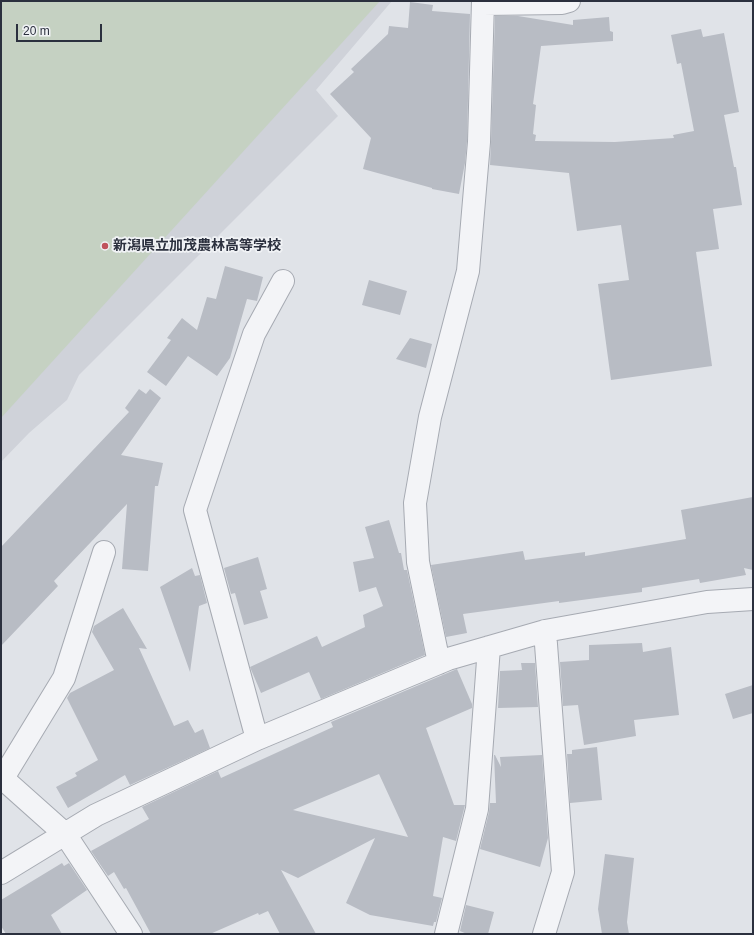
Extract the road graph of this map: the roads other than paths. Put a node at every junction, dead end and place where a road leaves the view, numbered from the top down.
1 (569, 1) edge
2 (483, 2) edge
3 (283, 281) dead end
4 (104, 552) dead end
5 (753, 599) edge
6 (545, 631) junction
7 (489, 647) junction
8 (439, 662) junction
9 (257, 739) junction
10 (2, 777) edge
11 (65, 834) junction
12 (1, 873) edge
13 (131, 934) edge
14 (446, 934) edge
15 (544, 934) edge

1 - 2 street
2 - 8 street
3 - 9 street
4 - 10 street
5 - 6 street
6 - 7 street
6 - 15 street
7 - 8 street
7 - 14 street
8 - 9 street
9 - 11 street
10 - 11 street
11 - 12 street
11 - 13 street

